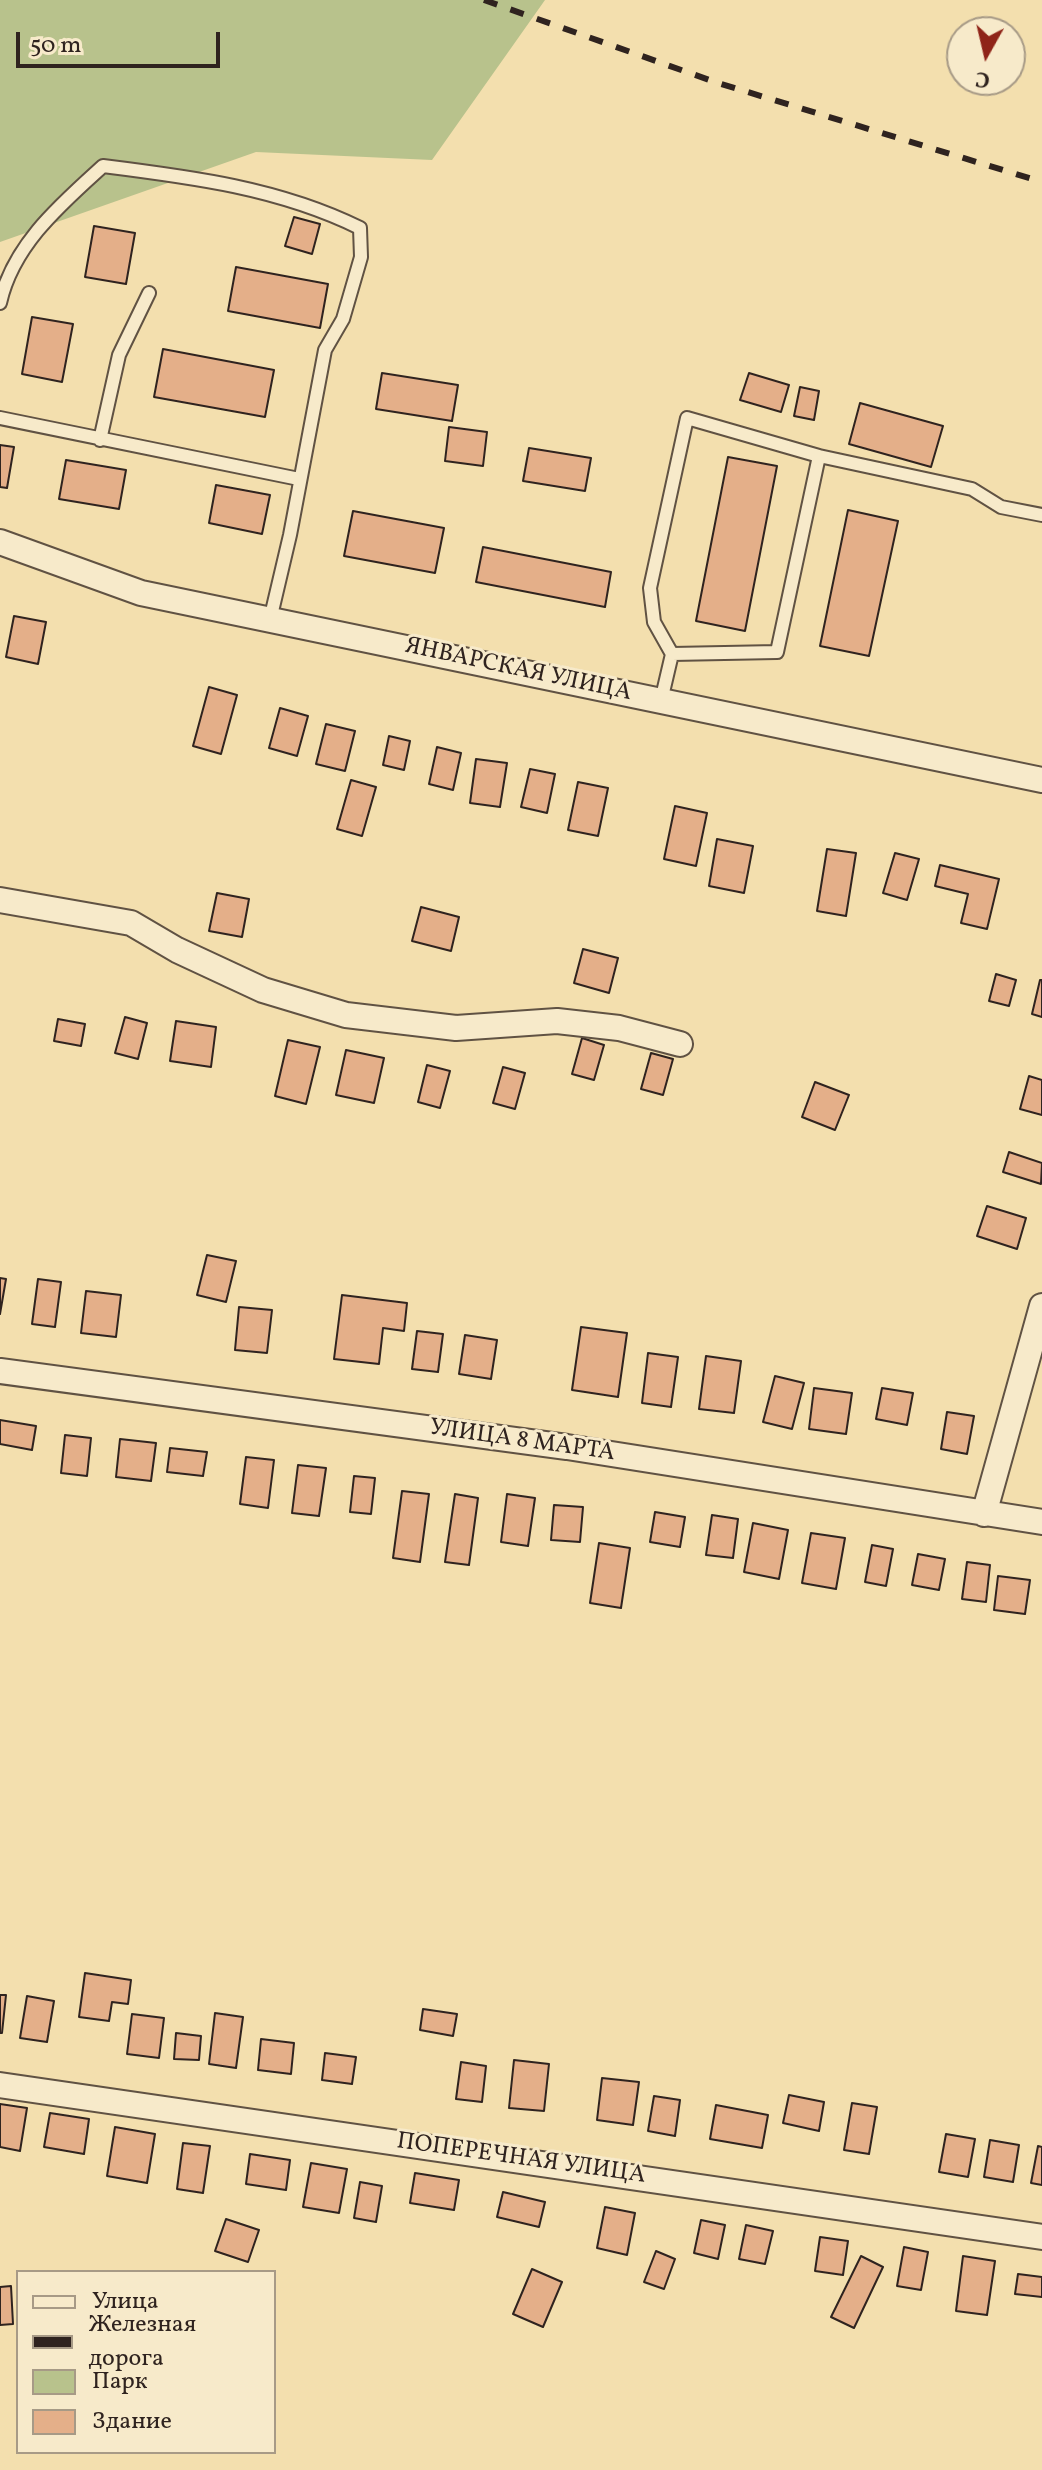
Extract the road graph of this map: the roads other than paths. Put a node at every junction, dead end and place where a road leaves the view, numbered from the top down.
1 (149, 293) dead end
2 (0, 303) edge
3 (0, 418) edge
4 (100, 440) junction
5 (819, 456) junction
6 (299, 479) junction
7 (1042, 515) edge
8 (0, 542) edge
9 (270, 620) junction
10 (672, 654) junction
11 (661, 701) junction
12 (1042, 780) edge
13 (0, 900) edge
14 (680, 1044) dead end
15 (1042, 1306) edge
16 (0, 1371) edge
17 (984, 1514) junction
18 (1042, 1522) edge
19 (0, 2085) edge
20 (1042, 2237) edge

1 - 4 lane
2 - 6 lane
3 - 4 lane
4 - 6 lane
5 - 7 lane
5 - 10 lane
5 - 10 lane
6 - 9 lane
8 - 9 street, ЯНВАРСКАЯ УЛИЦА
9 - 11 street, ЯНВАРСКАЯ УЛИЦА
10 - 11 lane
11 - 12 street, ЯНВАРСКАЯ УЛИЦА
13 - 14 street
15 - 17 street
16 - 17 street, УЛИЦА 8 МАРТА
17 - 18 street, УЛИЦА 8 МАРТА
19 - 20 street, ПОПЕРЕЧНАЯ УЛИЦА

